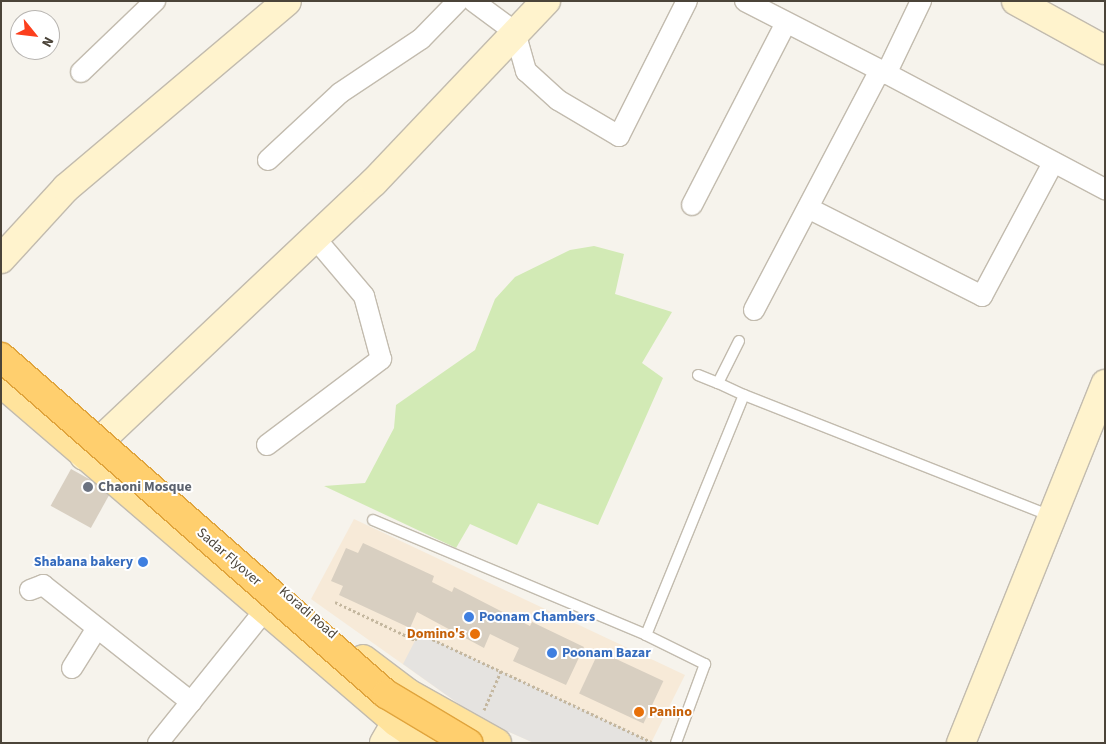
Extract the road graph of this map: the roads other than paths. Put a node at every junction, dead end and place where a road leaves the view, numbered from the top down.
1 (155, 1) edge
2 (287, 1) edge
3 (458, 1) edge
4 (473, 1) edge
5 (546, 1) edge
6 (687, 1) edge
7 (745, 1) edge
8 (921, 1) edge
9 (1033, 5) edge
10 (786, 23) junction
11 (515, 32) junction
12 (1105, 50) edge
13 (81, 72) dead end
14 (883, 72) junction
15 (268, 160) dead end
16 (1054, 163) junction
17 (1105, 189) edge
18 (692, 206) dead end
19 (808, 208) junction
20 (315, 238) junction
21 (1, 259) edge
22 (754, 310) dead end
23 (739, 340) dead end
24 (1, 342) edge
25 (1, 357) edge
26 (1, 368) edge
27 (698, 375) dead end
28 (1, 383) edge
29 (718, 383) junction
30 (1105, 384) edge
31 (744, 395) junction
32 (104, 434) junction
33 (267, 445) dead end
34 (84, 456) junction
35 (1051, 516) junction
36 (373, 520) dead end
37 (30, 590) dead end
38 (266, 610) junction
39 (97, 628) junction
40 (646, 635) junction
41 (72, 668) dead end
42 (191, 702) junction
43 (390, 733) edge
44 (470, 736) edge
45 (158, 743) edge
46 (426, 743) edge
47 (447, 743) edge
48 (497, 743) edge
49 (676, 743) edge
50 (961, 743) edge

1 - 13 street
2 - 21 street
3 - 15 street
4 - 11 street
5 - 11 street
6 - 11 street
7 - 10 street
8 - 14 street
9 - 12 street
10 - 14 street
10 - 18 street
11 - 20 street
14 - 16 street
14 - 19 street
16 - 17 street
16 - 19 street
19 - 22 street
20 - 32 street
20 - 33 street
23 - 29 lane
24 - 32 main road, Koradi Road
25 - 44 highway, Sadar Flyover, bridge
26 - 47 highway, Sadar Flyover
27 - 29 lane
28 - 34 main road, Koradi Road
29 - 31 lane
30 - 35 street
31 - 35 lane
31 - 40 lane
32 - 34 street
32 - 44 main road, Koradi Road
34 - 38 main road, Koradi Road
35 - 50 street
36 - 40 lane
37 - 39 street
38 - 42 street
38 - 43 main road, Koradi Road
39 - 41 street
39 - 42 street
40 - 49 lane
42 - 45 street
43 - 46 main road, Koradi Road
44 - 48 main road, Koradi Road

